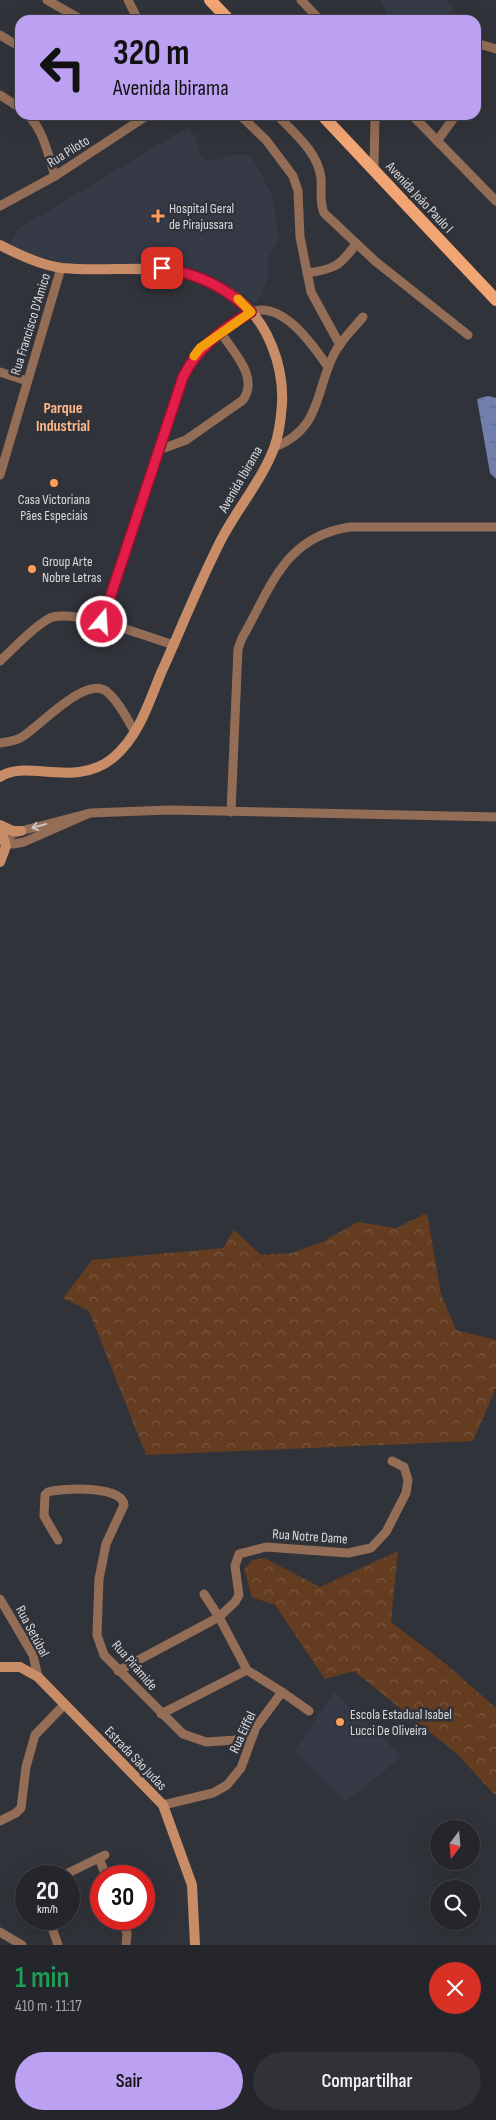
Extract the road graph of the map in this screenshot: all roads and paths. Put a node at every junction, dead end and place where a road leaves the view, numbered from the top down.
1 (47, 0) edge
2 (128, 0) edge
3 (210, 0) edge
4 (300, 0) edge
5 (73, 15) edge
6 (136, 15) edge
7 (224, 15) edge
8 (315, 15) edge
9 (0, 35) edge
10 (15, 44) edge
11 (481, 46) edge
12 (496, 49) edge
13 (0, 95) edge
14 (15, 105) edge
15 (32, 120) edge
16 (137, 120) edge
17 (245, 120) edge
18 (281, 120) edge
19 (327, 120) edge
20 (375, 120) edge
21 (417, 120) edge
22 (452, 120) edge
23 (437, 141) junction
24 (374, 169) junction
25 (55, 176) junction
26 (496, 202) edge
27 (0, 206) edge
28 (0, 242) edge
29 (356, 244) junction
30 (61, 268) junction
31 (307, 272) junction
32 (490, 290) edge
33 (496, 300) edge
34 (251, 312) junction
35 (363, 317) dead end
36 (221, 333) junction
37 (468, 335) dead end
38 (340, 345) junction
39 (328, 367) junction
40 (0, 372) edge
41 (27, 381) junction
42 (274, 447) junction
43 (159, 450) junction
44 (0, 475) edge
45 (496, 527) edge
46 (102, 622) junction
47 (174, 645) junction
48 (0, 661) edge
49 (135, 732) junction
50 (0, 743) edge
51 (0, 777) edge
52 (231, 812) junction
53 (90, 813) junction
54 (496, 817) edge
55 (0, 826) edge
56 (21, 831) junction
57 (2, 842) edge
58 (0, 862) edge
59 (392, 1461) dead end
60 (58, 1540) dead end
61 (204, 1594) dead end
62 (0, 1599) edge
63 (219, 1617) junction
64 (0, 1667) edge
65 (247, 1670) junction
66 (118, 1671) junction
67 (38, 1677) junction
68 (282, 1692) junction
69 (64, 1705) junction
70 (309, 1710) dead end
71 (161, 1714) junction
72 (251, 1739) junction
73 (163, 1805) junction
74 (0, 1820) edge
75 (104, 1865) edge
76 (80, 1867) edge
77 (53, 1930) edge
78 (126, 1930) edge
79 (0, 1932) edge
80 (22, 1945) edge
81 (58, 1945) edge
82 (126, 1945) edge
83 (196, 1945) edge

1 - 5 street
2 - 6 street
3 - 7 main road
4 - 8 street
9 - 10 street
11 - 12 street
13 - 14 street
15 - 25 street
16 - 25 street, Rua Piloto
17 - 31 street
18 - 29 street
19 - 24 main road, Avenida João Paulo I
20 - 24 street
21 - 23 street
22 - 23 street
23 - 26 street
24 - 32 main road, Avenida João Paulo I
25 - 27 street, Rua Piloto
28 - 30 main road, Avenida Ibirama
29 - 31 street
29 - 37 street
30 - 34 main road, Avenida Ibirama
30 - 41 street, Rua Francisco D'Amico
31 - 38 street
32 - 33 main road, Avenida João Paulo I
34 - 36 street
34 - 39 street
34 - 42 main road, Avenida Ibirama
35 - 38 street
36 - 43 street
36 - 43 street
38 - 39 street
39 - 42 street
40 - 41 street
41 - 44 street, Rua Francisco D'Amico
42 - 47 main road, Avenida Ibirama
43 - 46 street
45 - 52 street
46 - 47 street
46 - 48 street
47 - 49 main road, Avenida Ibirama
49 - 50 street
49 - 51 main road, Avenida Ibirama
52 - 53 street
52 - 54 street
53 -> 56 street
53 - 57 street
55 - 56 main road
55 - 57 main road
56 - 57 street
57 - 58 main road
59 - 63 street, Rua Notre Dame
60 - 66 street, Rua Pirâmide
61 - 63 street
62 - 67 street, Rua Setúbal
63 - 65 street
63 - 66 street, Rua Notre Dame
64 - 67 main road, Estrada São Judas
65 - 68 street
65 - 71 street
66 - 71 street, Rua Pirâmide
67 - 69 main road, Estrada São Judas
68 - 70 street
68 - 72 street, Rua Eiffel
69 - 73 main road, Estrada São Judas
69 - 74 street
71 - 72 street, Rua Pirâmide
72 - 73 street, Rua Eiffel
73 - 83 main road, Estrada São Judas
75 - 76 street
77 - 81 street
78 - 82 street
79 - 80 street

